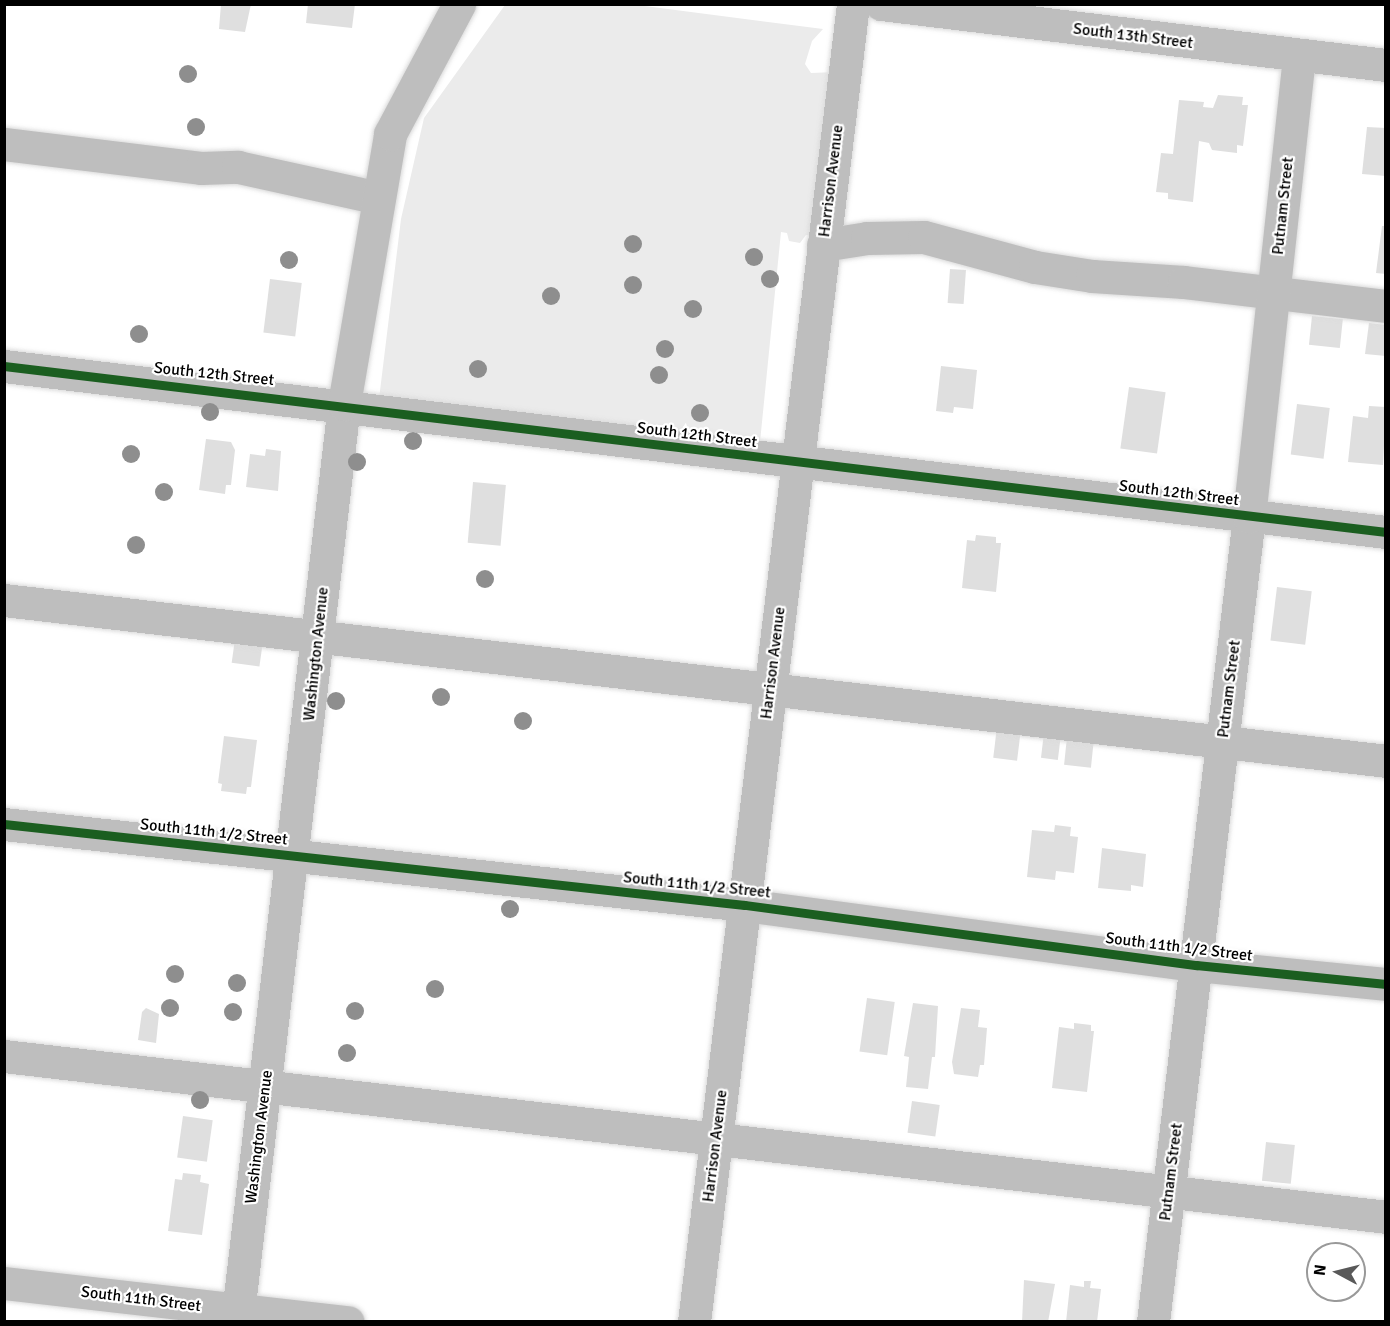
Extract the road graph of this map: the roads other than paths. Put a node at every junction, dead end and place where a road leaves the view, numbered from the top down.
1 (459, 4) edge
2 (853, 4) edge
3 (881, 4) edge
4 (1000, 12) edge
5 (1299, 56) junction
6 (1386, 65) edge
7 (4, 144) edge
8 (379, 198) junction
9 (824, 245) junction
10 (1274, 292) junction
11 (1386, 306) edge
12 (4, 366) edge
13 (344, 404) junction
14 (797, 463) junction
15 (1249, 517) junction
16 (1386, 532) edge
17 (4, 600) edge
18 (318, 634) junction
19 (771, 687) junction
20 (1223, 742) junction
21 (1386, 761) edge
22 (4, 824) edge
23 (293, 856) junction
24 (745, 904) junction
25 (1196, 965) junction
26 (1386, 984) edge
27 (4, 1056) edge
28 (265, 1088) junction
29 (716, 1138) junction
30 (1169, 1191) junction
31 (1386, 1217) edge
32 (4, 1283) edge
33 (238, 1316) edge
34 (348, 1322) edge
35 (694, 1322) edge
36 (1153, 1322) edge

1 - 8 street, Washington Avenue
2 - 9 street, Harrison Avenue
3 - 4 street, South 13th Street
4 - 5 street, South 13th Street
5 - 6 street, South 13th Street
5 - 10 street, Putnam Street
7 - 8 street
8 - 13 street, Washington Avenue
9 - 10 street
9 - 14 street, Harrison Avenue
10 - 11 street
10 - 15 street, Putnam Street
12 - 13 street, South 12th Street
13 - 14 street, South 12th Street
13 - 18 street, Washington Avenue
14 - 15 street, South 12th Street
14 - 19 street, Harrison Avenue
15 - 16 street, South 12th Street
15 - 20 street, Putnam Street
17 - 18 street
18 - 19 street
18 - 23 street, Washington Avenue
19 - 20 street
19 - 24 street, Harrison Avenue
20 - 21 street
20 - 25 street, Putnam Street
22 - 23 street, South 11th 1/2 Street
23 - 24 street, South 11th 1/2 Street
23 - 28 street, Washington Avenue
24 - 25 street, South 11th 1/2 Street
24 - 29 street, Harrison Avenue
25 - 26 street, South 11th 1/2 Street
25 - 30 street, Putnam Street
27 - 28 street
28 - 29 street
28 - 33 street, Washington Avenue
29 - 30 street
29 - 35 street, Harrison Avenue
30 - 31 street
30 - 36 street, Putnam Street
32 - 33 street, South 11th Street
33 - 34 street, South 11th Street

